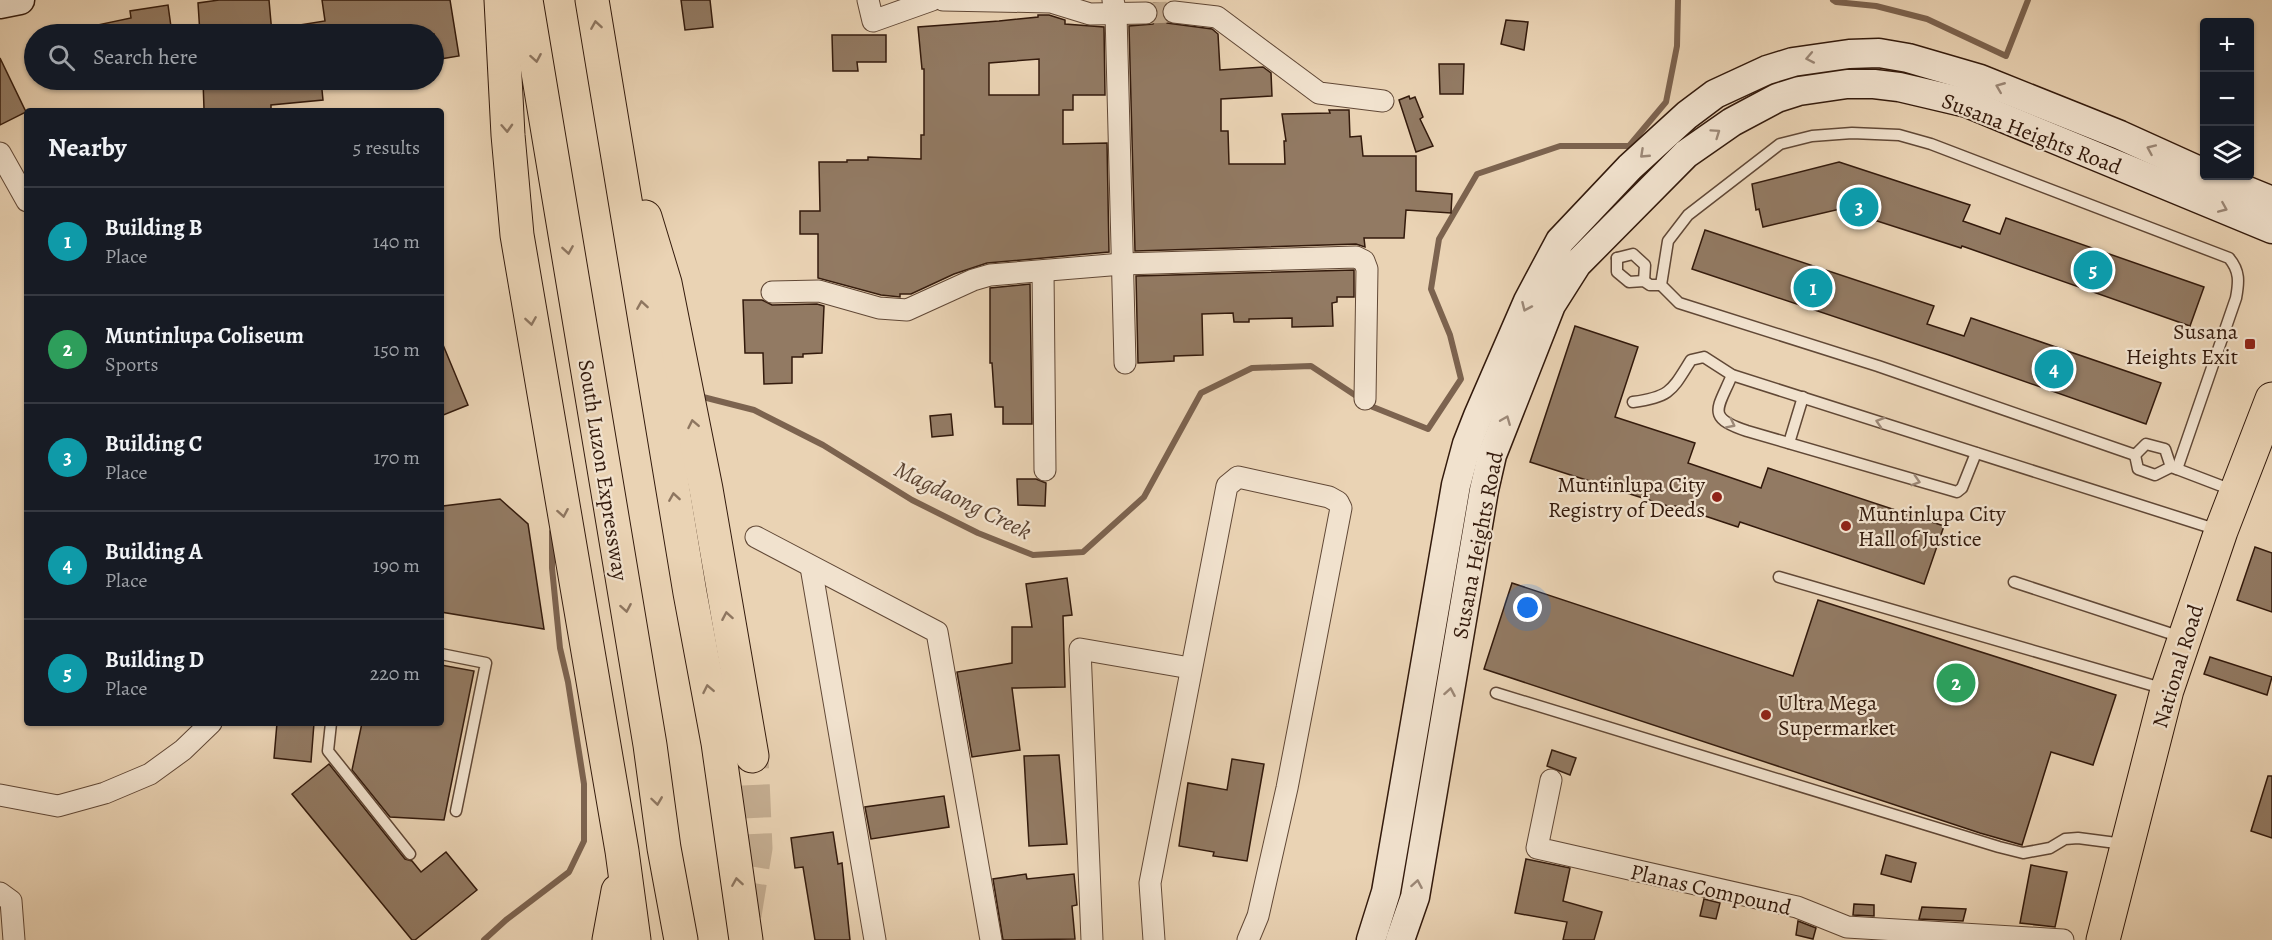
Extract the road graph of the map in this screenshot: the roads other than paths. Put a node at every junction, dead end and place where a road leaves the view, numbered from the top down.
1 (20, 0) edge
2 (501, 0) edge
3 (526, 0) edge
4 (592, 0) edge
5 (868, 0) edge
6 (932, 0) edge
7 (943, 0) edge
8 (0, 4) edge
9 (1115, 7) edge
10 (1174, 12) tunnel mouth
11 (1146, 13) tunnel mouth
12 (606, 91) junction
13 (1383, 101) dead end
14 (0, 153) edge
15 (2200, 171) edge
16 (2221, 180) edge
17 (24, 196) edge
18 (2272, 201) edge
19 (2272, 228) edge
20 (1608, 250) junction
21 (1122, 264) junction
22 (1043, 271) junction
23 (1644, 281) junction
24 (1661, 285) junction
25 (772, 291) dead end
26 (1125, 363) dead end
27 (1732, 375) junction
28 (1803, 398) junction
29 (1365, 399) dead end
30 (2272, 399) edge
31 (1633, 402) dead end
32 (1789, 443) junction
33 (1976, 453) junction
34 (2134, 454) junction
35 (2174, 468) junction
36 (1045, 470) dead end
37 (2236, 492) junction
38 (2221, 531) junction
39 (756, 537) dead end
40 (811, 567) junction
41 (1779, 577) dead end
42 (2014, 582) dead end
43 (2184, 638) junction
44 (444, 655) edge
45 (1190, 668) junction
46 (2167, 690) junction
47 (1496, 693) dead end
48 (208, 726) edge
49 (331, 726) edge
50 (752, 756) tunnel mouth
51 (1551, 780) dead end
52 (0, 795) edge
53 (456, 811) dead end
54 (2127, 844) junction
55 (622, 850) junction
56 (410, 854) dead end
57 (0, 893) edge
58 (14, 940) edge
59 (609, 940) edge
60 (634, 940) edge
61 (681, 940) edge
62 (746, 940) edge
63 (875, 940) edge
64 (991, 940) edge
65 (1092, 940) edge
66 (1154, 940) edge
67 (1248, 940) edge
68 (1371, 940) edge
69 (1400, 940) edge
70 (2063, 940) edge
71 (2103, 940) edge

1 - 8 main road
2 -> 55 highway
3 -> 61 highway, South Luzon Expressway
12 -> 4 highway
5 - 6 street
7 - 9 street
9 - 11 street
9 - 21 street
10 - 13 street
50 -> 12 highway
62 -> 12 highway
14 - 17 street
15 -> 68 main road, Susana Heights Road
16 - 18 main road
20 -> 19 main road, Susana Heights Road
20 - 23 lane
20 - 23 lane
69 -> 20 main road, Susana Heights Road
21 - 22 street
21 - 26 street
21 - 29 street
22 - 25 street
22 - 36 street
23 - 24 lane
24 - 34 lane
24 - 35 lane
27 - 28 lane
27 - 31 lane
27 -> 32 lane
28 - 32 lane
33 -> 28 lane
30 - 37 highway, National Road
32 -> 33 lane
33 - 38 lane
34 - 35 lane
34 - 35 lane
35 - 37 lane
37 - 38 highway, National Road
38 - 43 highway, National Road
39 - 40 street
40 - 63 street
40 - 64 street
41 - 46 lane
42 - 43 lane
43 - 46 highway, National Road
44 - 53 lane
45 - 65 street
45 - 66 street
45 - 67 street
46 - 54 highway, National Road
47 - 54 lane
48 - 52 street
49 - 56 lane
51 - 70 street, Planas Compound
54 - 71 highway, National Road
55 - 59 highway
55 - 60 highway
57 - 58 street

